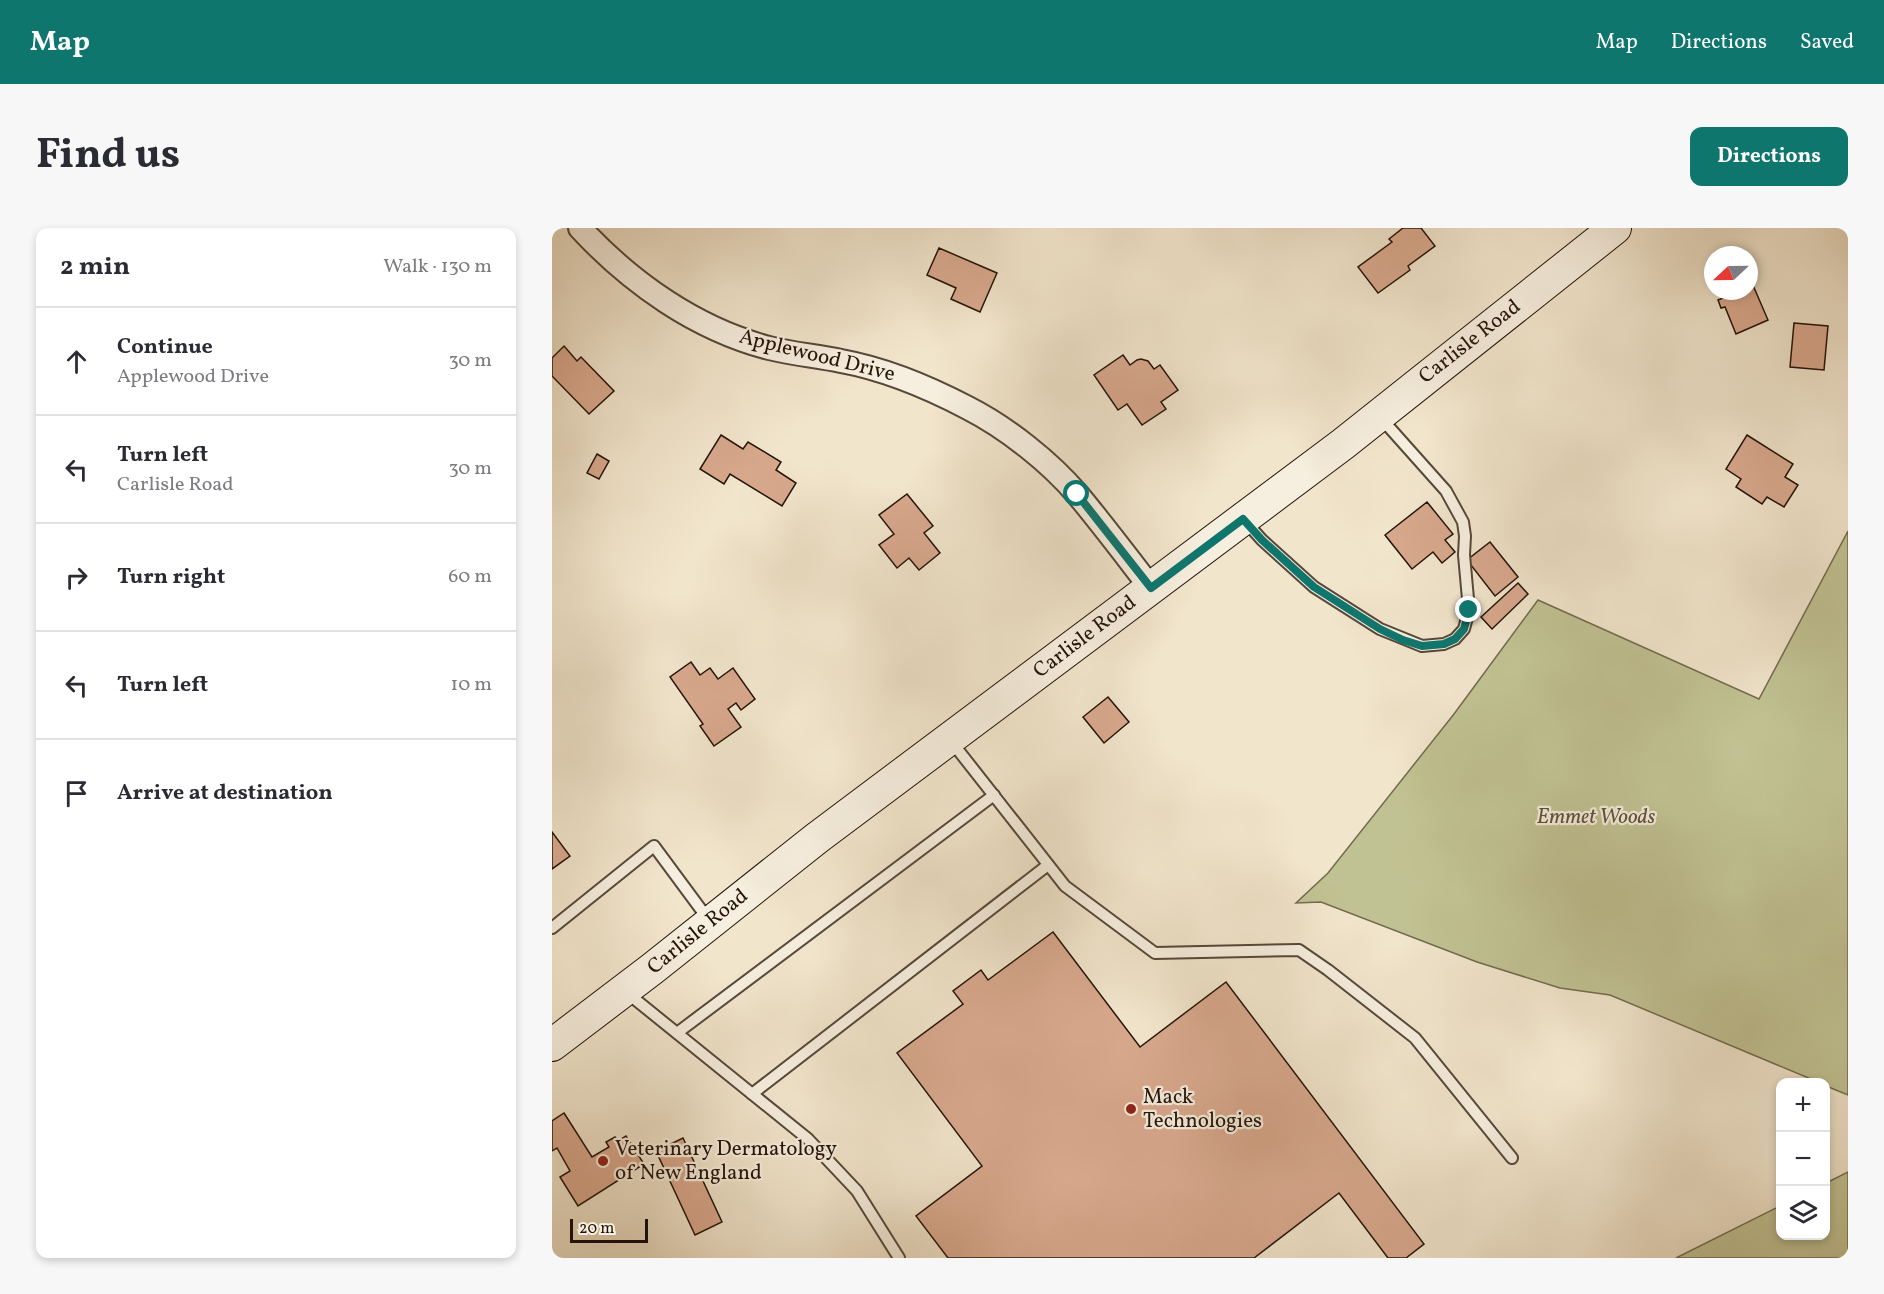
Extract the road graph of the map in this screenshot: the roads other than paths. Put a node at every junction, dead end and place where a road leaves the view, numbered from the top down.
1 (580, 228) edge
2 (1616, 228) edge
3 (1379, 415) junction
4 (1243, 519) junction
5 (1151, 588) junction
6 (949, 738) junction
7 (994, 795) junction
8 (1048, 865) junction
9 (710, 921) junction
10 (552, 928) edge
11 (624, 990) junction
12 (677, 1033) junction
13 (552, 1045) edge
14 (752, 1094) junction
15 (1512, 1158) dead end
16 (899, 1258) edge

1 - 5 street, Applewood Drive
2 - 3 main road, Carlisle Road
3 - 4 main road, Carlisle Road
3 - 4 lane
4 - 5 main road, Carlisle Road
5 - 6 main road, Carlisle Road
6 - 7 lane
6 - 9 main road, Carlisle Road
7 - 8 lane
7 - 12 lane
8 - 14 lane
8 - 15 lane
9 - 10 lane
9 - 11 main road, Carlisle Road
11 - 12 lane
11 - 13 main road, Carlisle Road
12 - 14 lane
14 - 16 lane

